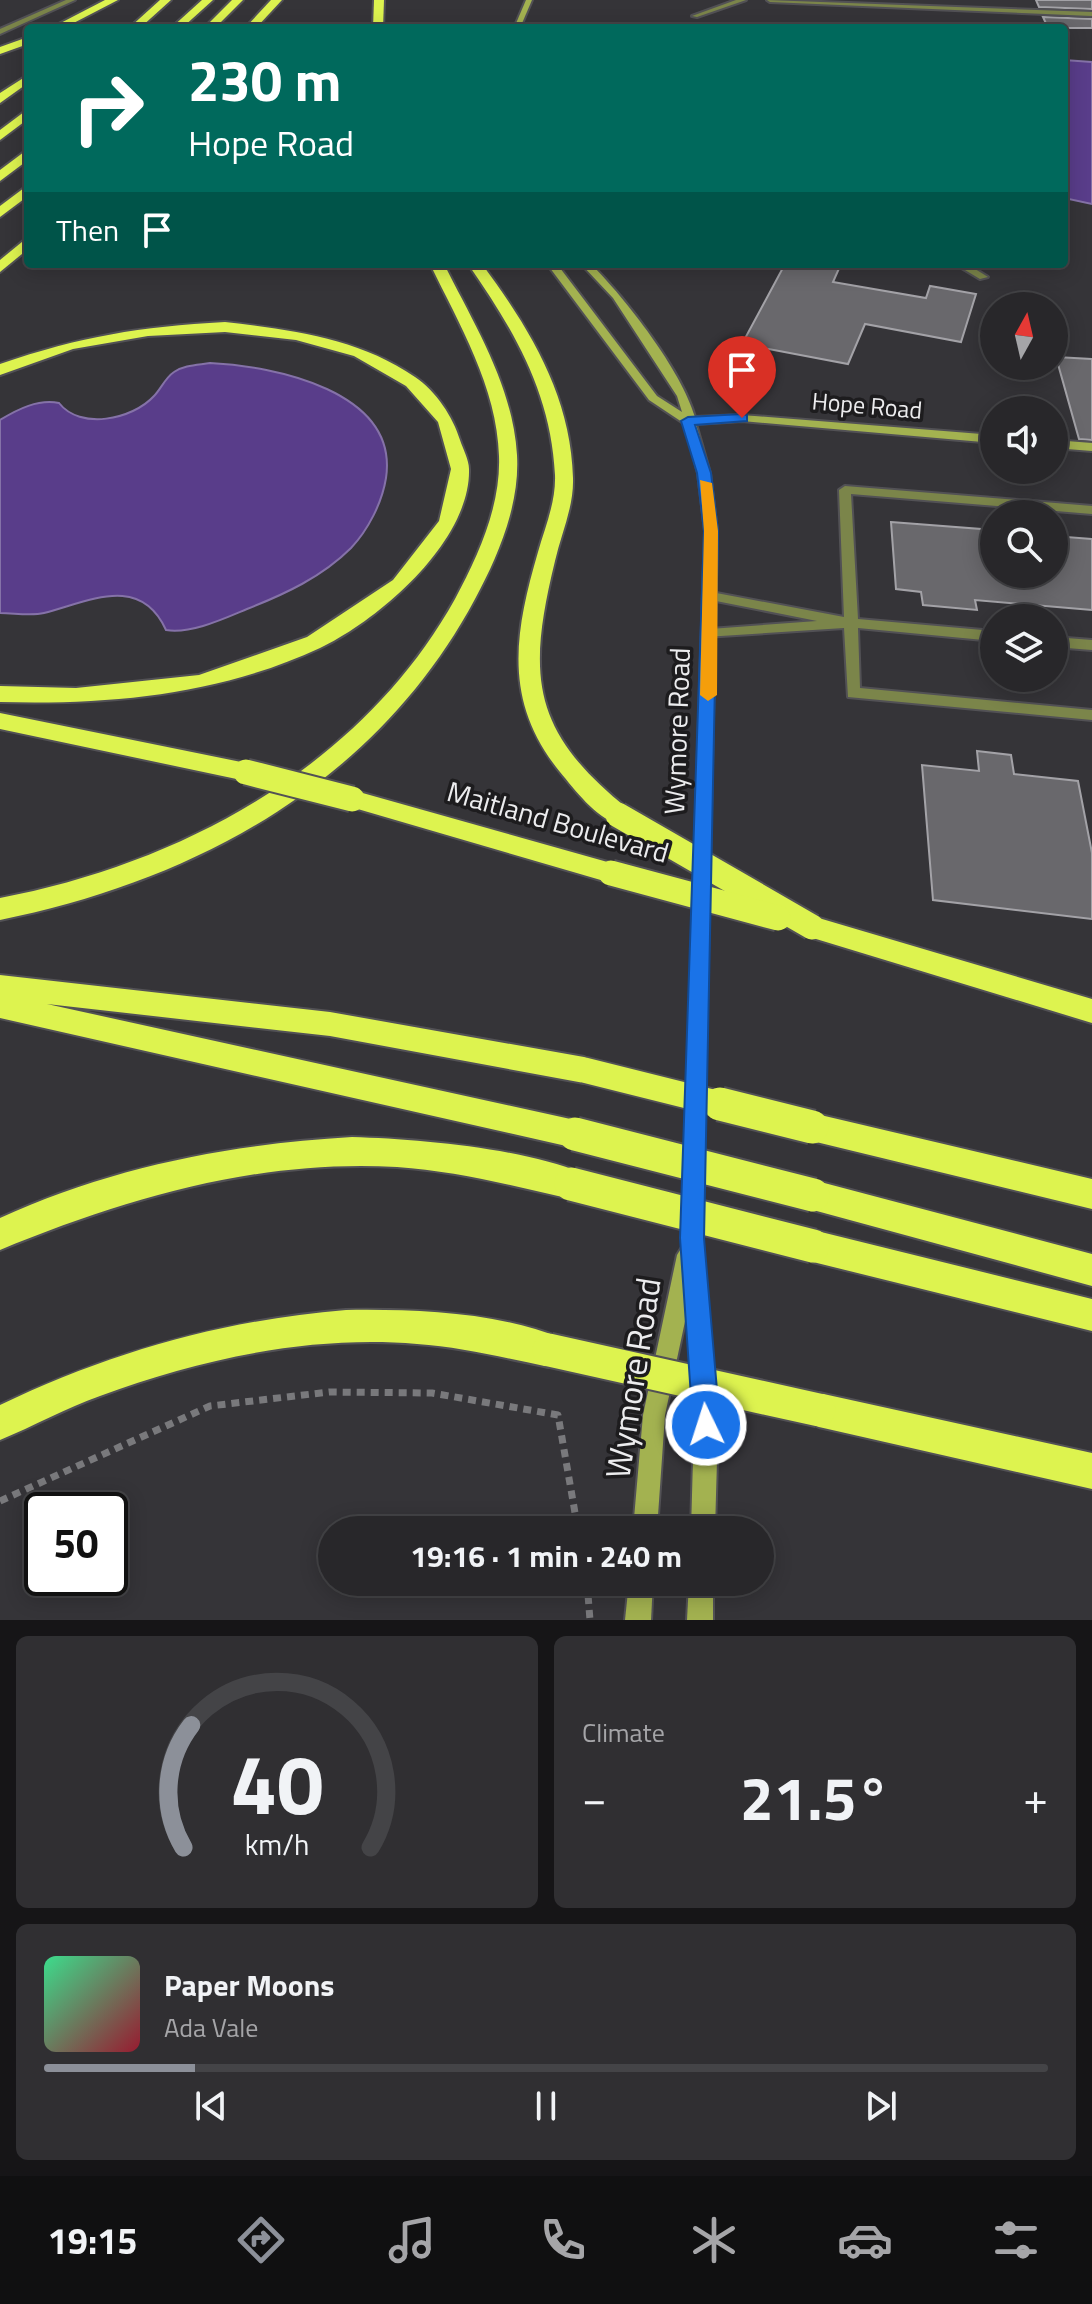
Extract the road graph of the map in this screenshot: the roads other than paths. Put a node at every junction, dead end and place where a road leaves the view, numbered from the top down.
1 (72, 0) edge
2 (113, 0) edge
3 (124, 0) edge
4 (166, 0) edge
5 (208, 0) edge
6 (238, 0) edge
7 (277, 0) edge
8 (379, 0) edge
9 (529, 0) edge
10 (743, 0) edge
11 (770, 0) edge
12 (892, 2) edge
13 (1092, 14) edge
14 (695, 16) dead end
15 (64, 24) edge
16 (93, 24) edge
17 (139, 24) edge
18 (181, 24) edge
19 (213, 24) edge
20 (254, 24) edge
21 (378, 24) edge
22 (519, 24) edge
23 (0, 32) edge
24 (24, 42) edge
25 (0, 51) edge
26 (24, 81) edge
27 (0, 99) edge
28 (24, 116) edge
29 (0, 136) edge
30 (24, 156) edge
31 (0, 177) edge
32 (24, 192) edge
33 (0, 213) edge
34 (24, 245) edge
35 (0, 268) edge
36 (439, 268) edge
37 (478, 268) edge
38 (555, 268) edge
39 (590, 268) edge
40 (967, 268) edge
41 (983, 277) dead end
42 (0, 370) edge
43 (688, 421) junction
44 (980, 438) edge
45 (1068, 445) edge
46 (1092, 447) edge
47 (1092, 510) edge
48 (711, 596) junction
49 (851, 623) junction
50 (710, 634) junction
51 (980, 635) edge
52 (1068, 643) edge
53 (1092, 645) edge
54 (0, 694) edge
55 (1092, 715) edge
56 (0, 721) edge
57 (0, 909) edge
58 (812, 927) junction
59 (0, 987) edge
60 (0, 1006) edge
61 (1092, 1011) edge
62 (1092, 1194) edge
63 (0, 1234) edge
64 (692, 1238) junction
65 (1092, 1270) edge
66 (1092, 1315) edge
67 (0, 1423) edge
68 (1092, 1471) edge
69 (646, 1516) edge
70 (703, 1516) edge
71 (640, 1596) edge
72 (701, 1596) edge
73 (638, 1620) edge
74 (700, 1620) edge

1 - 23 street
2 - 15 highway
3 - 16 highway
4 - 17 highway
5 - 18 highway
6 - 19 highway
7 - 20 highway
8 - 21 highway
9 - 22 main road
10 - 14 street
11 - 12 street
12 - 13 street
24 - 25 highway
26 - 27 highway
28 - 29 highway
30 - 31 highway
32 - 33 highway
34 - 35 highway
36 - 57 highway
37 - 58 highway, bridge
38 - 43 main road
39 - 43 main road, Wymore Road
40 - 41 street
42 - 54 highway
43 - 44 main road, Hope Road
43 - 48 main road, Wymore Road
45 - 46 main road
47 - 49 street
48 - 49 street
48 - 50 main road, Wymore Road
49 - 50 street
49 - 51 street
49 - 55 street
50 - 64 main road, Wymore Road
52 - 53 street
56 - 58 highway, Maitland Boulevard, bridge
58 - 61 highway, Maitland Boulevard
59 - 62 highway, bridge
60 - 65 highway, bridge
63 - 66 highway, bridge
64 - 69 main road, Wymore Road
64 - 70 main road, Wymore Road
67 - 68 highway, bridge
71 - 73 main road
72 - 74 main road

